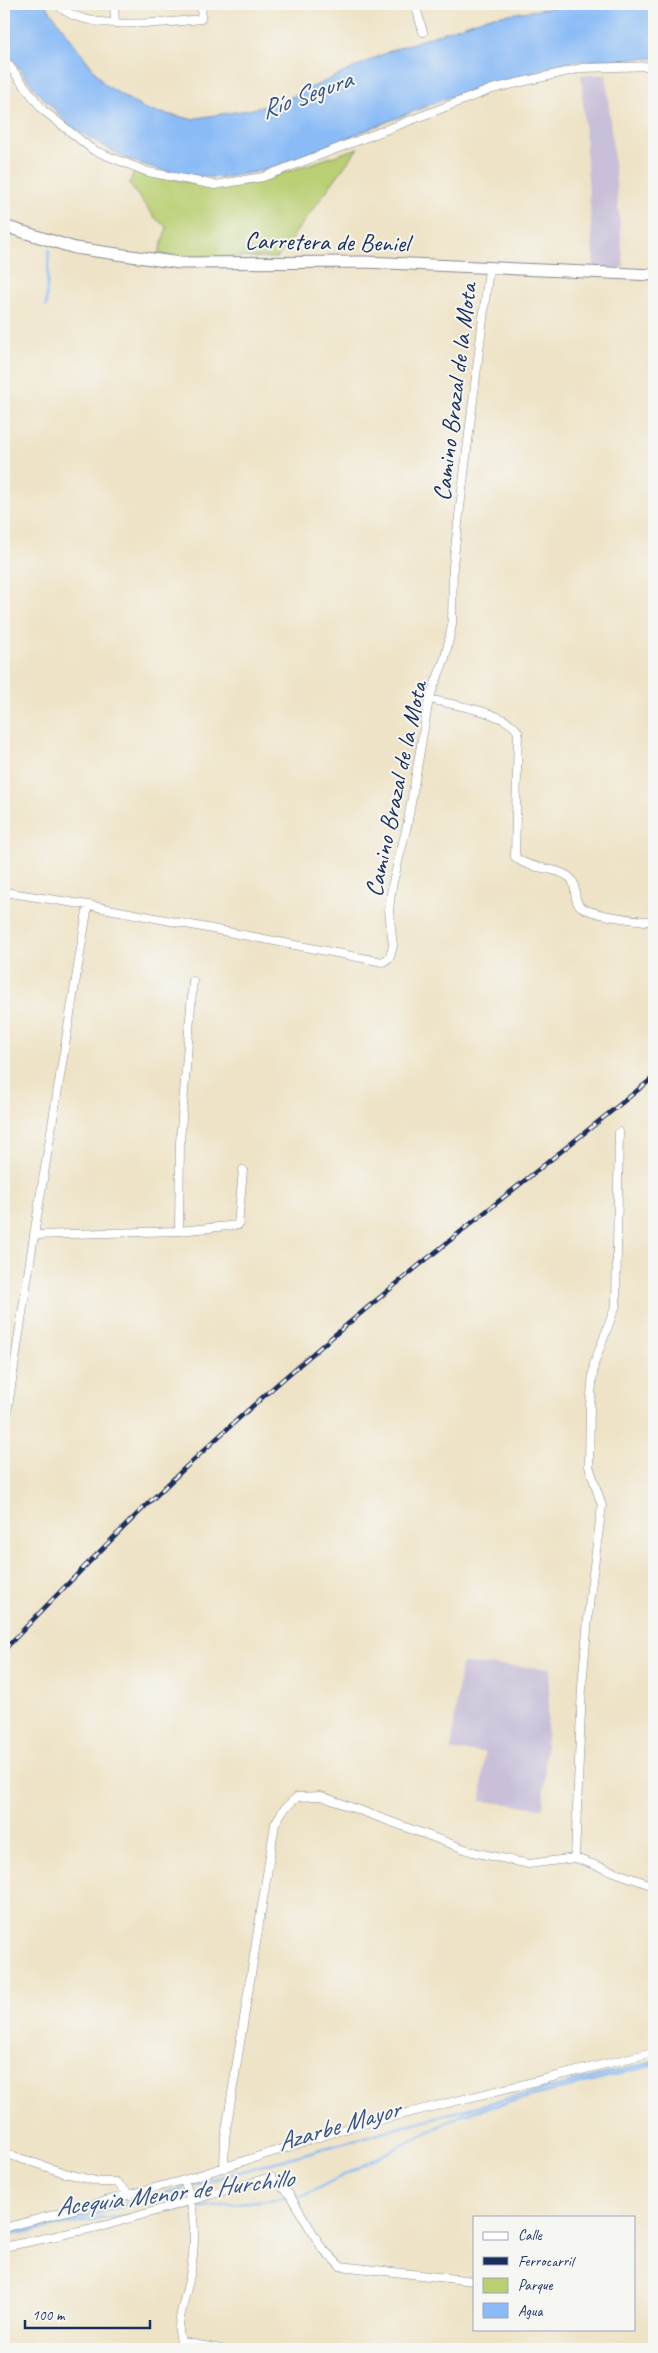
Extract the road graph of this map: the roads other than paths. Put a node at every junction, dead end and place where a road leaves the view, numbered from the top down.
1 (58, 4) edge
2 (114, 4) edge
3 (202, 4) edge
4 (414, 4) edge
5 (115, 23) junction
6 (423, 32) dead end
7 (4, 60) edge
8 (654, 66) edge
9 (4, 226) edge
10 (489, 269) junction
11 (654, 276) edge
12 (429, 699) junction
13 (4, 892) edge
14 (88, 906) junction
15 (654, 922) edge
16 (193, 981) dead end
17 (619, 1132) dead end
18 (243, 1170) dead end
19 (179, 1232) junction
20 (34, 1235) junction
21 (4, 1434) edge
22 (575, 1858) junction
23 (654, 1886) edge
24 (654, 2052) edge
25 (4, 2153) edge
26 (224, 2168) junction
27 (184, 2180) junction
28 (130, 2195) junction
29 (190, 2198) junction
30 (4, 2228) edge
31 (4, 2247) edge
32 (473, 2282) edge
33 (181, 2346) edge
34 (221, 2349) edge

1 - 5 street
2 - 5 street
3 - 5 street
4 - 6 street
7 - 8 street
9 - 10 main road, Carretera de Beniel
10 - 11 main road, Carretera de Beniel
10 - 12 street, Camino Brazal de la Mota
12 - 14 street, Camino Brazal de la Mota
12 - 15 street
13 - 14 street, Camino Brazal de la Mota
14 - 20 street
16 - 19 street
17 - 22 street
18 - 19 street
19 - 20 street
20 - 21 street
22 - 23 street
22 - 26 street
24 - 26 street
25 - 28 street
26 - 27 street
27 - 28 street
27 - 29 street
28 - 30 street
29 - 31 street
29 - 32 street
29 - 33 street
33 - 34 street

